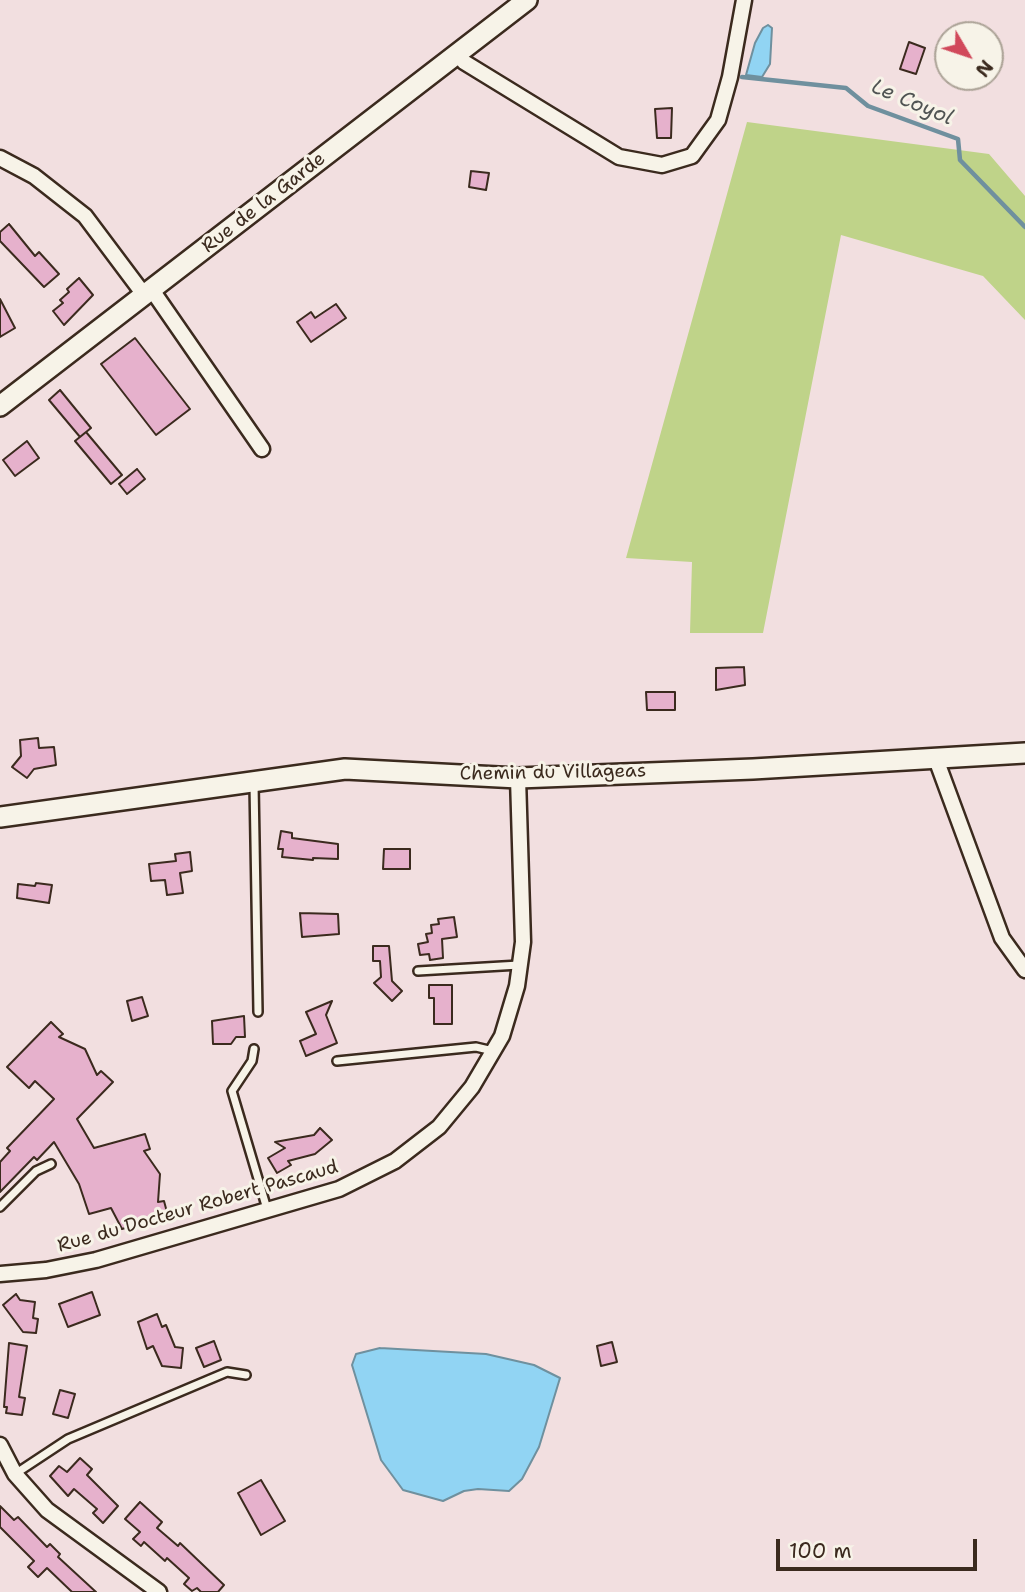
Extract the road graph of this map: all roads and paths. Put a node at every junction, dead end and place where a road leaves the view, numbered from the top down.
1 (527, 0) edge
2 (744, 0) edge
3 (457, 53) junction
4 (0, 158) edge
5 (148, 293) junction
6 (0, 406) edge
7 (262, 449) dead end
8 (1025, 753) edge
9 (936, 759) junction
10 (518, 778) junction
11 (254, 779) junction
12 (0, 817) edge
13 (520, 965) junction
14 (1025, 970) edge
15 (418, 971) dead end
16 (258, 1012) dead end
17 (254, 1049) dead end
18 (493, 1051) junction
19 (337, 1061) dead end
20 (51, 1164) dead end
21 (0, 1207) edge
22 (267, 1210) junction
23 (0, 1274) edge
24 (246, 1376) dead end
25 (0, 1445) edge
26 (15, 1474) junction
27 (159, 1592) edge

1 - 3 street, Rue de la Garde
2 - 3 street
3 - 5 street, Rue de la Garde
4 - 5 street
5 - 6 street, Rue de la Garde
5 - 7 street
8 - 9 street, Chemin du Villageas
9 - 10 street, Chemin du Villageas
9 - 14 street
10 - 11 street, Chemin du Villageas
10 - 13 street, Rue du Docteur Robert Pascaud
11 - 12 street, Chemin du Villageas
11 - 16 lane
13 - 15 lane
13 - 18 street, Rue du Docteur Robert Pascaud
17 - 22 lane
18 - 19 lane
18 - 22 street, Rue du Docteur Robert Pascaud
20 - 21 lane
22 - 23 street, Rue du Docteur Robert Pascaud
24 - 26 lane
25 - 26 street
26 - 27 street

